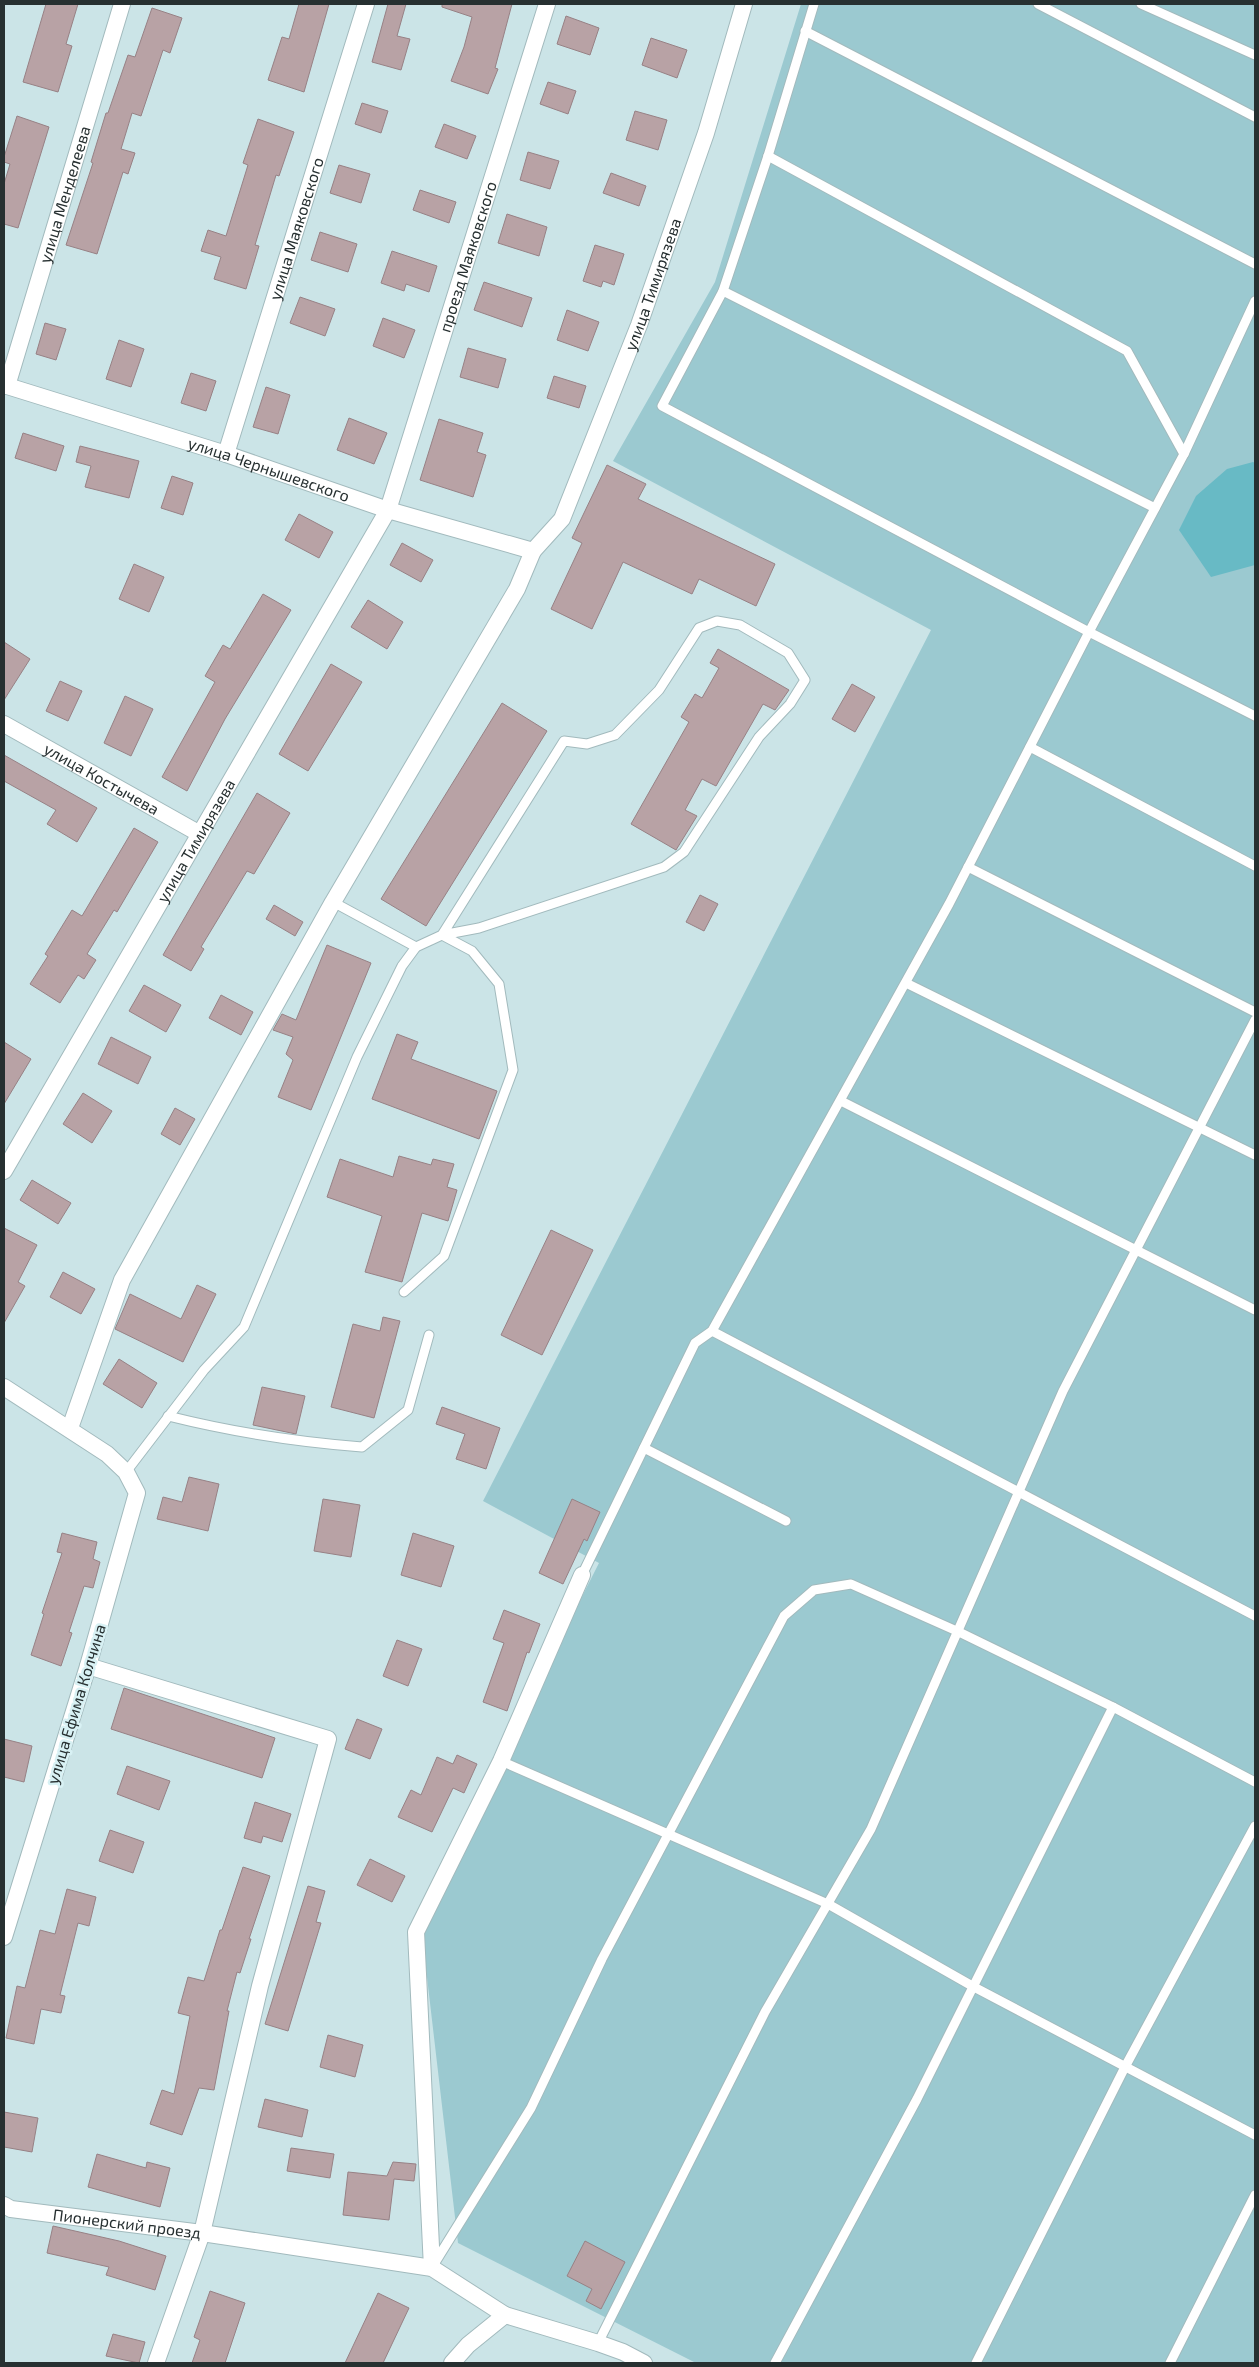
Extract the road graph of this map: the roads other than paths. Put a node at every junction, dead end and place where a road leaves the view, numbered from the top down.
1 (122, 4) edge
2 (366, 4) edge
3 (547, 4) edge
4 (744, 4) edge
5 (814, 4) edge
6 (1038, 4) edge
7 (1141, 4) edge
8 (805, 31) junction
9 (1255, 56) edge
10 (1255, 117) edge
11 (768, 156) junction
12 (1255, 264) edge
13 (722, 291) junction
14 (1255, 301) edge
15 (5, 385) edge
16 (226, 454) junction
17 (1184, 454) junction
18 (1155, 508) junction
19 (388, 510) junction
20 (533, 551) junction
21 (1089, 632) junction
22 (1255, 716) edge
23 (4, 724) edge
24 (1030, 747) junction
25 (200, 834) junction
26 (1255, 866) edge
27 (968, 868) junction
28 (333, 902) junction
29 (442, 935) junction
30 (416, 947) junction
31 (906, 983) junction
32 (1255, 1012) edge
33 (1255, 1020) edge
34 (841, 1101) junction
35 (1201, 1127) junction
36 (1255, 1155) edge
37 (4, 1171) edge
38 (1136, 1250) junction
39 (404, 1292) dead end
40 (1255, 1310) edge
41 (712, 1331) junction
42 (429, 1335) dead end
43 (4, 1387) edge
44 (168, 1416) junction
45 (70, 1428) junction
46 (644, 1448) junction
47 (126, 1472) junction
48 (1019, 1492) junction
49 (786, 1520) dead end
50 (582, 1575) joint
51 (1255, 1616) edge
52 (959, 1632) junction
53 (88, 1666) junction
54 (1113, 1708) junction
55 (501, 1761) junction
56 (1255, 1782) edge
57 (1255, 1826) edge
58 (668, 1835) junction
59 (828, 1904) junction
60 (4, 1937) edge
61 (974, 1987) junction
62 (1125, 2067) junction
63 (1255, 2135) edge
64 (1255, 2195) edge
65 (4, 2205) edge
66 (202, 2233) junction
67 (432, 2268) junction
68 (505, 2315) junction
69 (598, 2343) junction
70 (622, 2358) edge
71 (156, 2363) edge
72 (452, 2363) edge
73 (644, 2363) edge
74 (775, 2363) edge
75 (976, 2363) edge
76 (1170, 2363) edge

1 - 15 street, улица Менделеева
2 - 16 street, улица Маяковского
3 - 19 street, проезд Маяковского
4 - 20 street, улица Тимирязева
5 - 8 lane
6 - 10 lane
7 - 9 lane
8 - 11 lane
8 - 12 lane
11 - 13 lane
11 - 17 lane
13 - 18 lane
13 - 21 lane
14 - 17 lane
15 - 16 street, улица Чернышевского
16 - 19 street, улица Чернышевского
17 - 18 lane
18 - 21 lane
19 - 20 street, улица Чернышевского
19 - 25 street, улица Тимирязева
20 - 28 street, улица Тимирязева
21 - 22 lane
21 - 24 lane
23 - 25 street, улица Костычева
24 - 26 lane
24 - 27 lane
25 - 37 street, улица Тимирязева
27 - 31 lane
27 - 32 lane
28 - 30 lane
28 - 45 street, улица Тимирязева
29 - 29 lane
29 - 30 lane
29 - 39 lane
30 - 44 lane
31 - 34 lane
31 - 35 lane
33 - 35 lane
34 - 38 lane
34 - 41 lane
35 - 36 lane
35 - 38 lane
38 - 40 lane
38 - 48 lane
41 - 46 lane
41 - 48 lane
42 - 44 lane
43 - 45 street
44 - 47 lane
45 - 47 street
46 - 49 lane
46 - 50 lane
47 - 53 street, улица Ефима Колчина
48 - 51 lane
48 - 52 lane
50 - 55 street
52 - 54 lane
52 - 58 lane
52 - 59 lane
53 - 60 street, улица Ефима Колчина
53 - 66 street
54 - 56 lane
54 - 61 lane
55 - 58 lane
55 - 67 street
57 - 62 lane
58 - 59 lane
58 - 67 lane
59 - 61 lane
59 - 69 lane
61 - 62 lane
61 - 74 lane
62 - 63 lane
62 - 75 lane
64 - 76 lane
65 - 66 street, Пионерский проезд
66 - 67 street
66 - 71 street, Пионерский проезд
67 - 68 street
68 - 69 street
68 - 72 street
69 - 70 street
70 - 73 street

